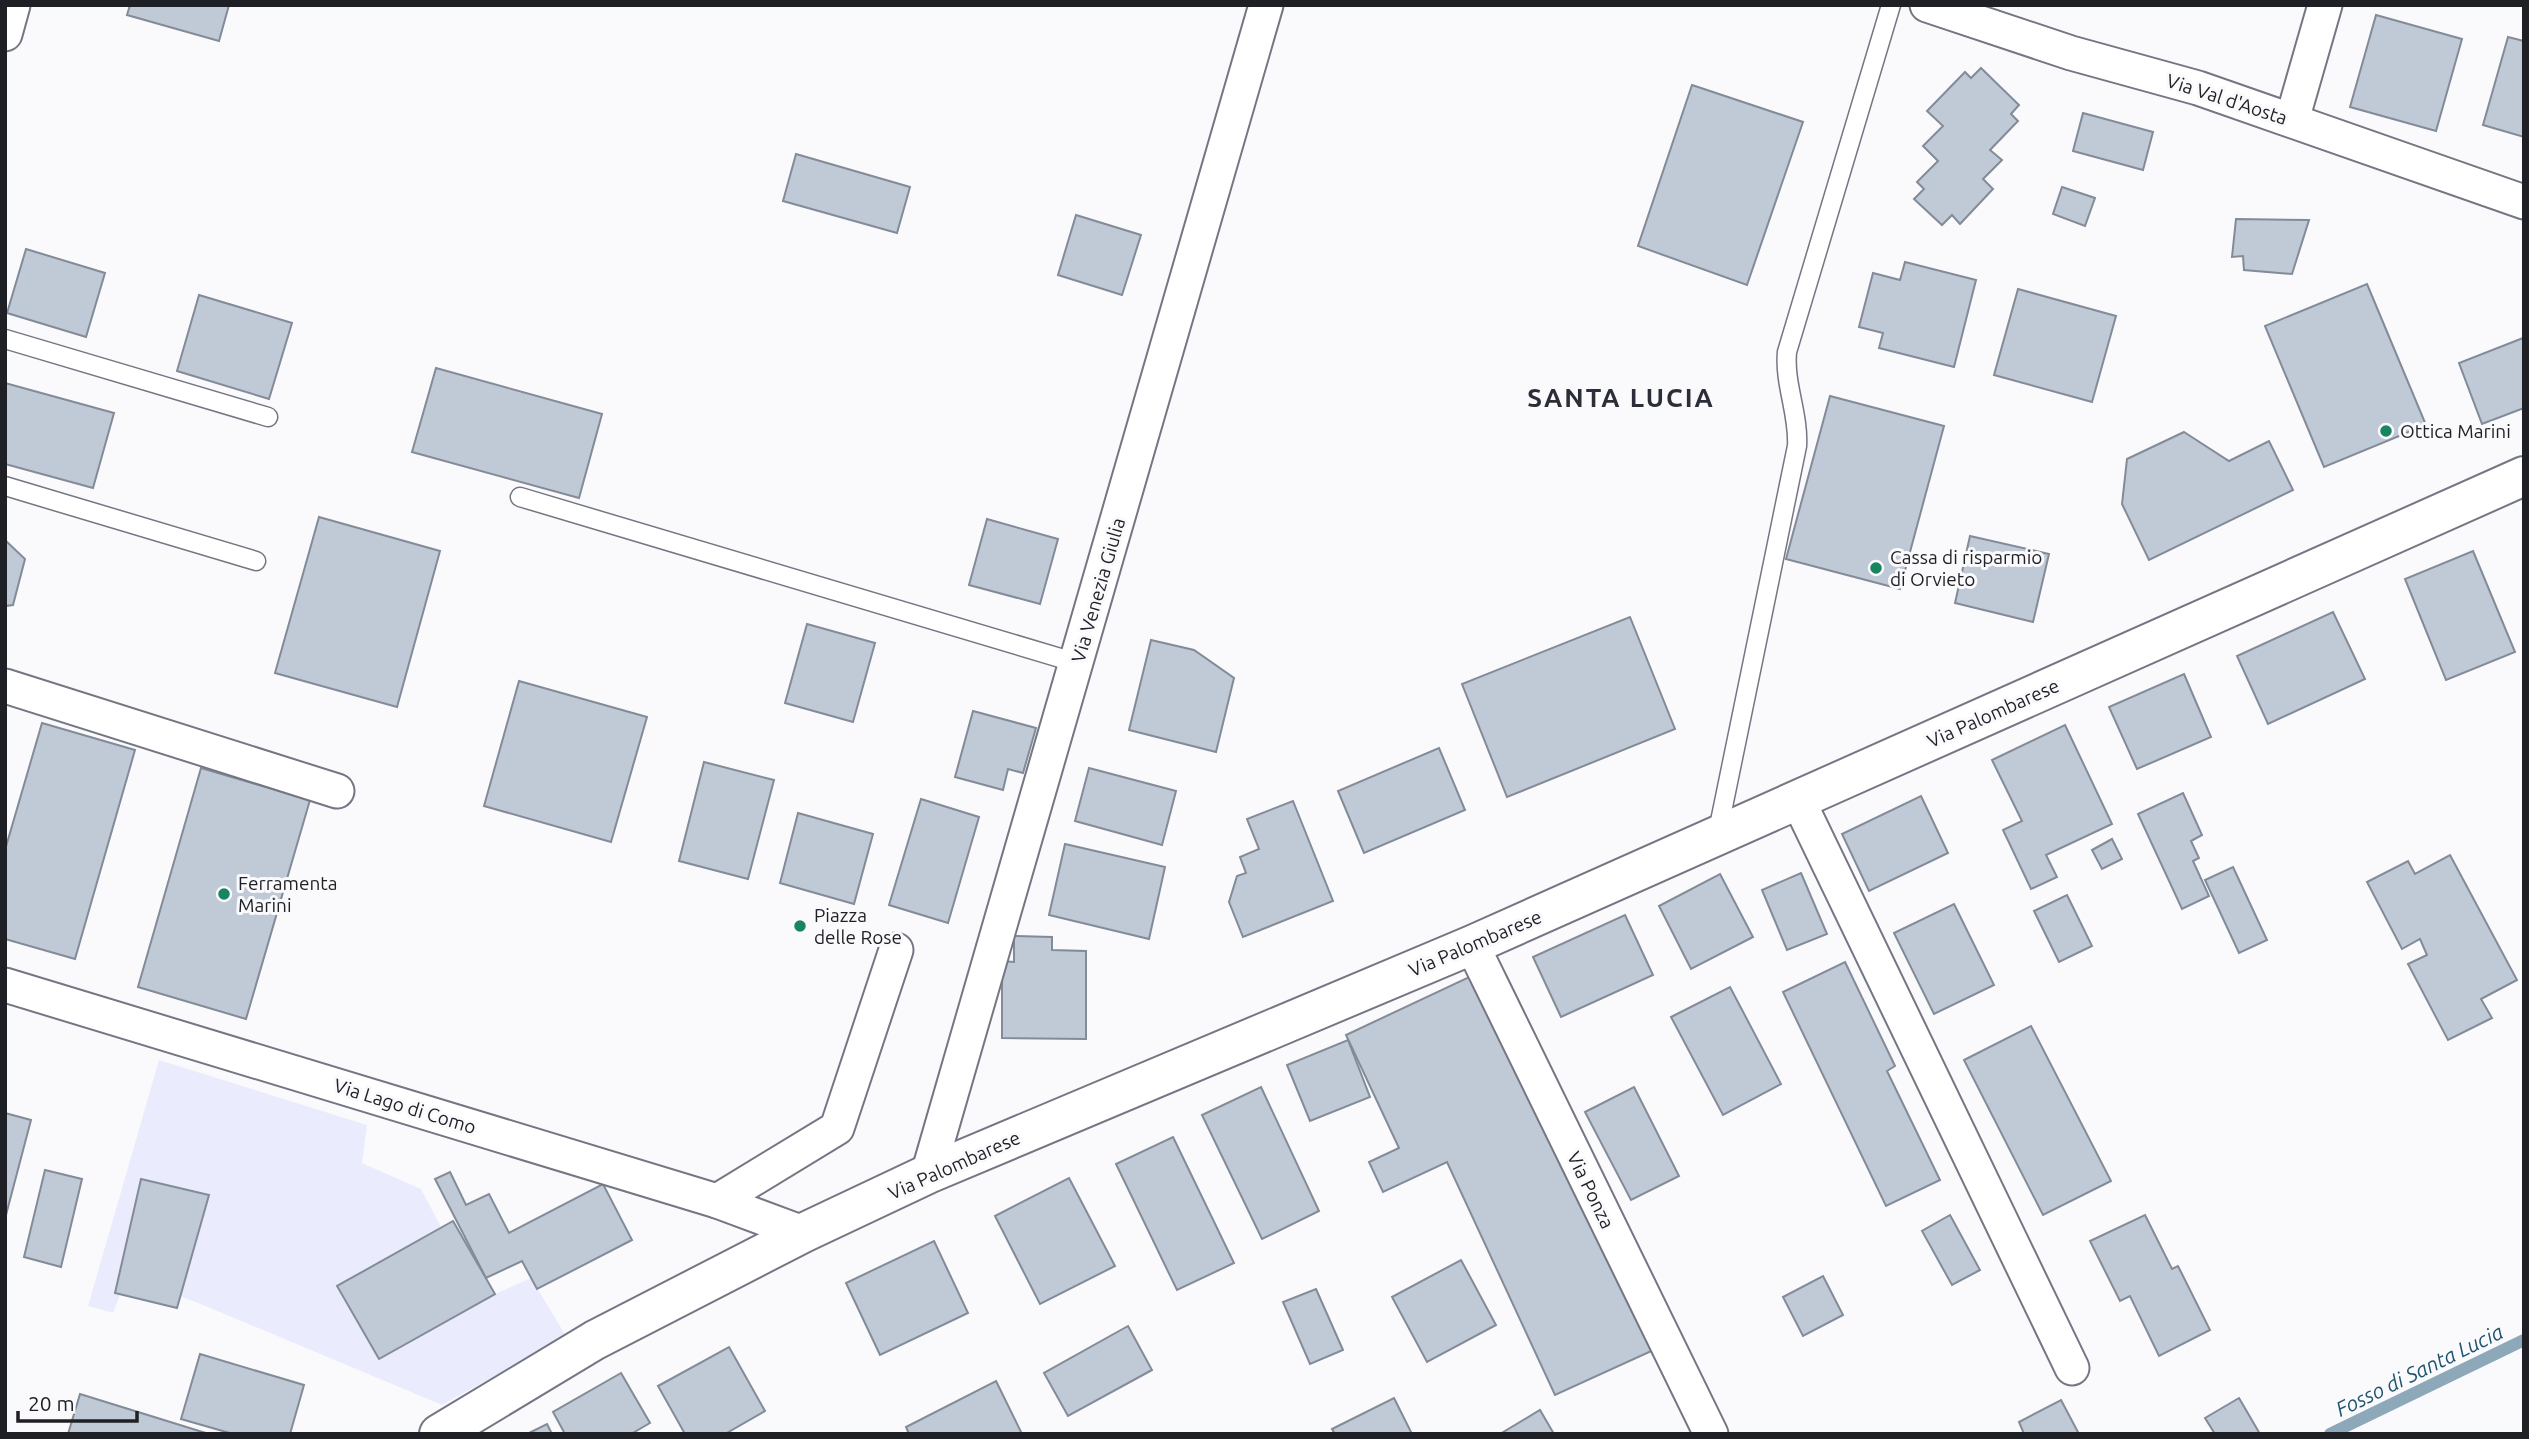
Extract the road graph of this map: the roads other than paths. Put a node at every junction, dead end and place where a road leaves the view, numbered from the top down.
1 (13, 5) edge
2 (1266, 5) edge
3 (1891, 5) edge
4 (1927, 5) edge
5 (2325, 5) edge
6 (5, 34) edge
7 (2292, 120) junction
8 (2524, 202) edge
9 (5, 339) edge
10 (268, 416) dead end
11 (2524, 476) edge
12 (5, 486) edge
13 (520, 496) dead end
14 (256, 561) dead end
15 (1077, 663) junction
16 (5, 686) edge
17 (337, 791) dead end
18 (1798, 800) junction
19 (1717, 836) junction
20 (1472, 946) junction
21 (896, 950) dead end
22 (5, 985) edge
23 (928, 1174) junction
24 (717, 1201) junction
25 (803, 1233) junction
26 (2072, 1368) dead end
27 (439, 1434) edge
28 (1711, 1434) edge

1 - 6 street
2 - 15 street, Via Venezia Giulia
3 - 19 lane
4 - 7 street, Via Val d'Aosta
5 - 7 street
7 - 8 street, Via Val d'Aosta
9 - 10 lane
11 - 18 main road, Via Palombarese
12 - 14 lane
13 - 15 lane
15 - 23 street, Via Venezia Giulia
16 - 17 street
18 - 19 main road, Via Palombarese
18 - 26 street
19 - 20 main road, Via Palombarese
20 - 23 main road, Via Palombarese
20 - 28 street, Via Ponza
21 - 24 street
22 - 24 street, Via Lago di Como
23 - 25 main road, Via Palombarese
24 - 25 street, Via Lago di Como
25 - 27 main road, Via Palombarese

